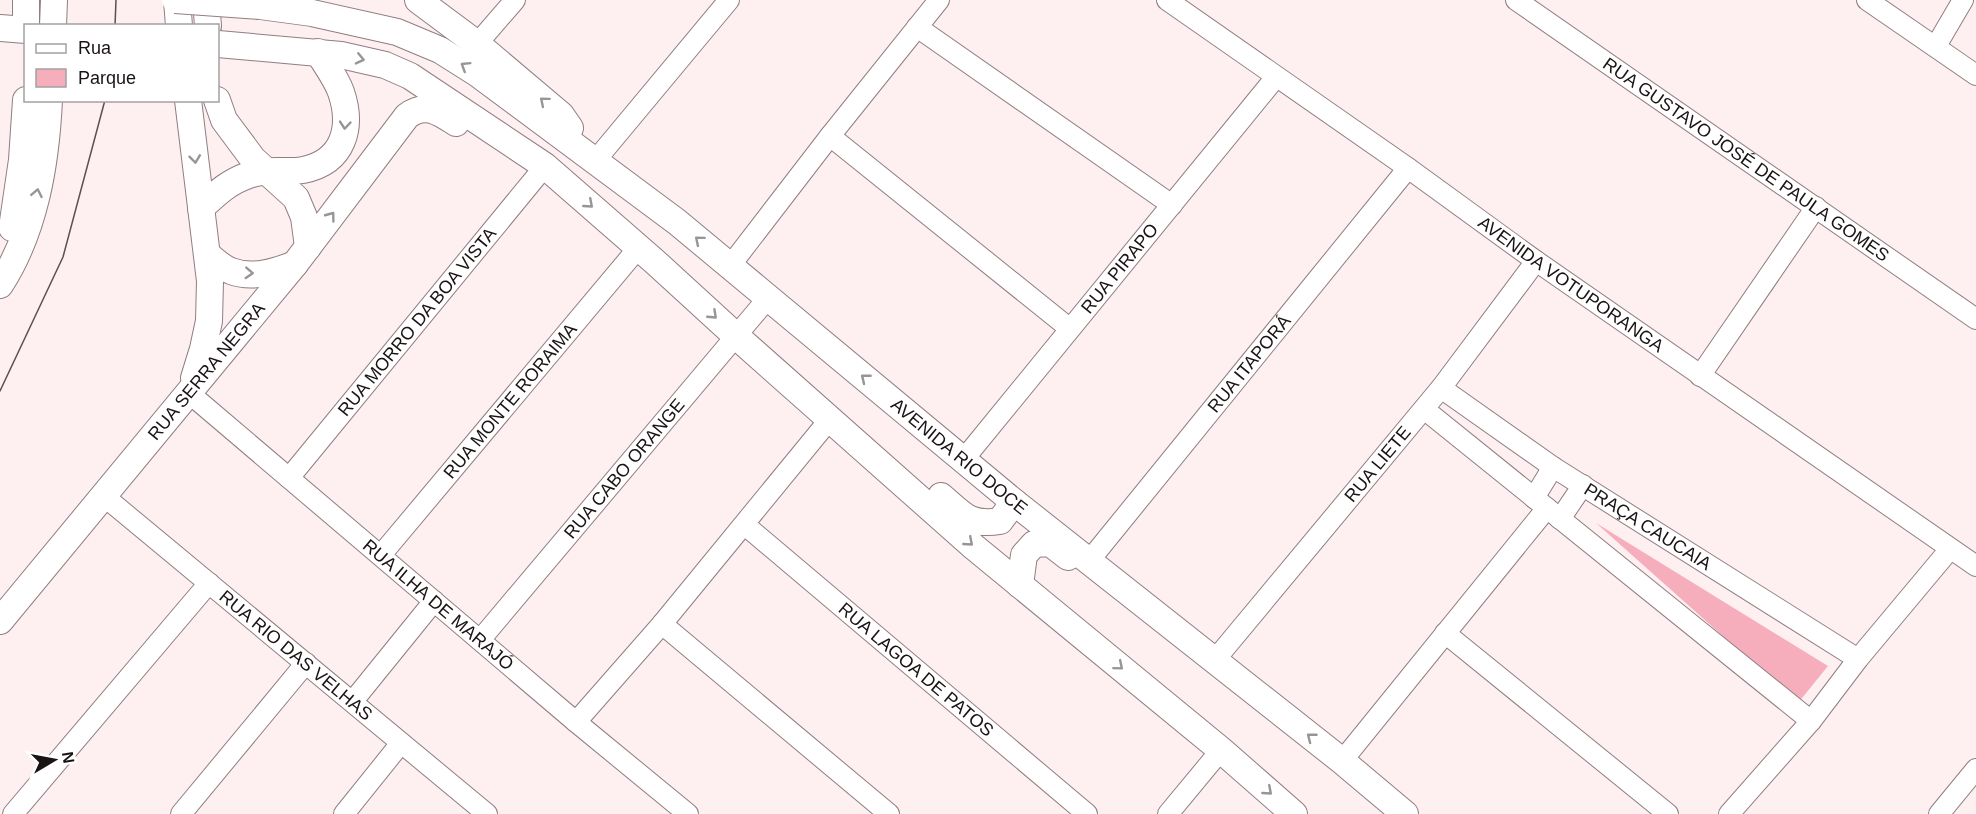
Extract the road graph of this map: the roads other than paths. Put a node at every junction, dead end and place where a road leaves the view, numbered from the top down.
1 (26, 0) edge
2 (54, 0) edge
3 (176, 0) edge
4 (206, 0) edge
5 (354, 0) edge
6 (418, 0) edge
7 (515, 0) edge
8 (729, 0) edge
9 (939, 0) edge
10 (1167, 0) edge
11 (1516, 0) edge
12 (1867, 0) edge
13 (1963, 0) edge
14 (312, 13) junction
15 (26, 24) edge
16 (53, 24) edge
17 (180, 24) edge
18 (208, 24) edge
19 (917, 27) junction
20 (0, 28) edge
21 (24, 28) edge
22 (219, 44) edge
23 (477, 44) junction
24 (1936, 46) junction
25 (318, 52) junction
26 (1976, 75) edge
27 (1276, 77) junction
28 (26, 102) edge
29 (49, 102) edge
30 (188, 102) edge
31 (219, 102) edge
32 (830, 136) junction
33 (537, 161) junction
34 (596, 161) junction
35 (1408, 168) junction
36 (264, 171) junction
37 (1172, 205) junction
38 (1816, 207) junction
39 (201, 208) junction
40 (639, 248) junction
41 (207, 254) junction
42 (302, 255) junction
43 (1536, 261) junction
44 (730, 266) junction
45 (0, 274) edge
46 (0, 285) edge
47 (768, 298) junction
48 (1976, 319) edge
49 (1069, 328) junction
50 (736, 336) junction
51 (1700, 376) junction
52 (1441, 388) junction
53 (189, 393) junction
54 (1424, 409) junction
55 (830, 419) junction
56 (853, 439) junction
57 (964, 459) junction
58 (1553, 467) junction
59 (289, 478) junction
60 (1583, 485) junction
61 (105, 497) junction
62 (1014, 502) junction
63 (1547, 508) junction
64 (745, 525) junction
65 (1950, 549) junction
66 (381, 555) junction
67 (1089, 561) junction
68 (1976, 566) edge
69 (209, 583) junction
70 (1020, 585) junction
71 (434, 601) junction
72 (0, 621) edge
73 (662, 624) junction
74 (1445, 633) junction
75 (480, 640) junction
76 (1206, 655) junction
77 (1858, 659) junction
78 (306, 663) junction
79 (353, 702) junction
80 (1811, 721) junction
81 (576, 722) junction
82 (401, 743) junction
83 (1221, 750) junction
84 (1342, 761) junction
85 (1976, 769) edge
86 (13, 814) edge
87 (181, 814) edge
88 (344, 814) edge
89 (487, 814) edge
90 (688, 814) edge
91 (889, 814) edge
92 (1087, 814) edge
93 (1168, 814) edge
94 (1294, 814) edge
95 (1405, 814) edge
96 (1668, 814) edge
97 (1729, 814) edge
98 (1939, 814) edge

1 - 15 main road
2 - 16 main road
3 - 14 main road, AVENIDA RIO DOCE, bridge
3 - 17 main road
4 - 18 main road
5 - 14 main road
6 - 23 main road
7 - 23 street
8 - 34 street
9 - 19 street
10 - 27 street, AVENIDA VOTUPORANGA
11 - 38 street, RUA GUSTAVO JOSÉ DE PAULA GOMES
12 - 24 street
13 - 24 street
34 -> 14 main road, AVENIDA RIO DOCE
19 - 32 street
19 - 37 street
20 - 21 main road
22 - 25 main road
34 -> 23 main road
24 - 26 street
25 -> 33 main road
25 -> 36 main road
27 - 35 street, AVENIDA VOTUPORANGA
27 - 37 street, RUA PIRAPO
28 - 45 main road
46 -> 29 main road
30 -> 39 main road
31 - 36 main road
32 - 44 street
32 - 49 street
33 -> 40 main road
42 -> 33 main road, RUA SERRA NEGRA
33 - 59 street, RUA MORRO DA BOA VISTA
44 -> 34 main road, AVENIDA RIO DOCE
35 - 43 street, AVENIDA VOTUPORANGA
35 - 67 street, RUA ITAPORÁ
36 - 39 main road
36 - 42 main road
37 - 49 street, RUA PIRAPO
38 - 48 street, RUA GUSTAVO JOSÉ DE PAULA GOMES
38 - 51 street
39 - 41 main road
40 -> 50 main road
40 - 66 street, RUA MONTE RORAIMA
41 -> 42 main road
41 - 53 main road
42 - 53 main road, RUA SERRA NEGRA
43 - 51 street, AVENIDA VOTUPORANGA
43 - 52 street, RUA LIETE
44 - 47 main road, AVENIDA RIO DOCE
47 - 50 street, RUA CABO ORANGE
57 -> 47 main road, AVENIDA RIO DOCE
49 - 57 street, RUA PIRAPO
50 - 55 main road
50 - 75 street, RUA CABO ORANGE
51 - 65 street, AVENIDA VOTUPORANGA
52 - 54 street, RUA LIETE
52 - 58 street, PRAÇA CAUCAIA
53 - 59 street, RUA ILHA DE MARAJÓ
53 - 61 main road, RUA SERRA NEGRA
54 - 63 street
54 - 76 street, RUA LIETE
55 - 56 main road
55 - 64 street
56 - 62 main road
56 -> 70 main road
57 - 62 main road, AVENIDA RIO DOCE
58 - 60 street, PRAÇA CAUCAIA
58 - 63 street
59 - 66 street, RUA ILHA DE MARAJÓ
60 - 63 street
60 - 77 street, PRAÇA CAUCAIA
61 - 69 street, RUA RIO DAS VELHAS
61 - 72 main road, RUA SERRA NEGRA
62 - 67 main road, AVENIDA RIO DOCE
63 - 74 street
63 - 80 street
64 - 73 street
64 - 92 street, RUA LAGOA DE PATOS
65 - 68 street, AVENIDA VOTUPORANGA
65 - 77 street
66 - 71 street, RUA ILHA DE MARAJÓ
67 - 76 main road, AVENIDA RIO DOCE
69 - 78 street, RUA RIO DAS VELHAS
69 - 86 street
70 - 76 main road
70 -> 83 main road
71 - 75 street, RUA ILHA DE MARAJÓ
71 - 79 street
73 - 81 street
73 - 91 street
74 - 84 street
74 - 96 street
75 - 81 street, RUA ILHA DE MARAJÓ
84 -> 76 main road, AVENIDA RIO DOCE
77 - 80 street
78 - 79 street, RUA RIO DAS VELHAS
78 - 87 street
79 - 82 street, RUA RIO DAS VELHAS
80 - 97 street
81 - 90 street, RUA ILHA DE MARAJÓ
82 - 88 street
82 - 89 street, RUA RIO DAS VELHAS
83 - 93 street
83 -> 94 main road
84 - 95 main road, AVENIDA RIO DOCE
85 - 98 street

